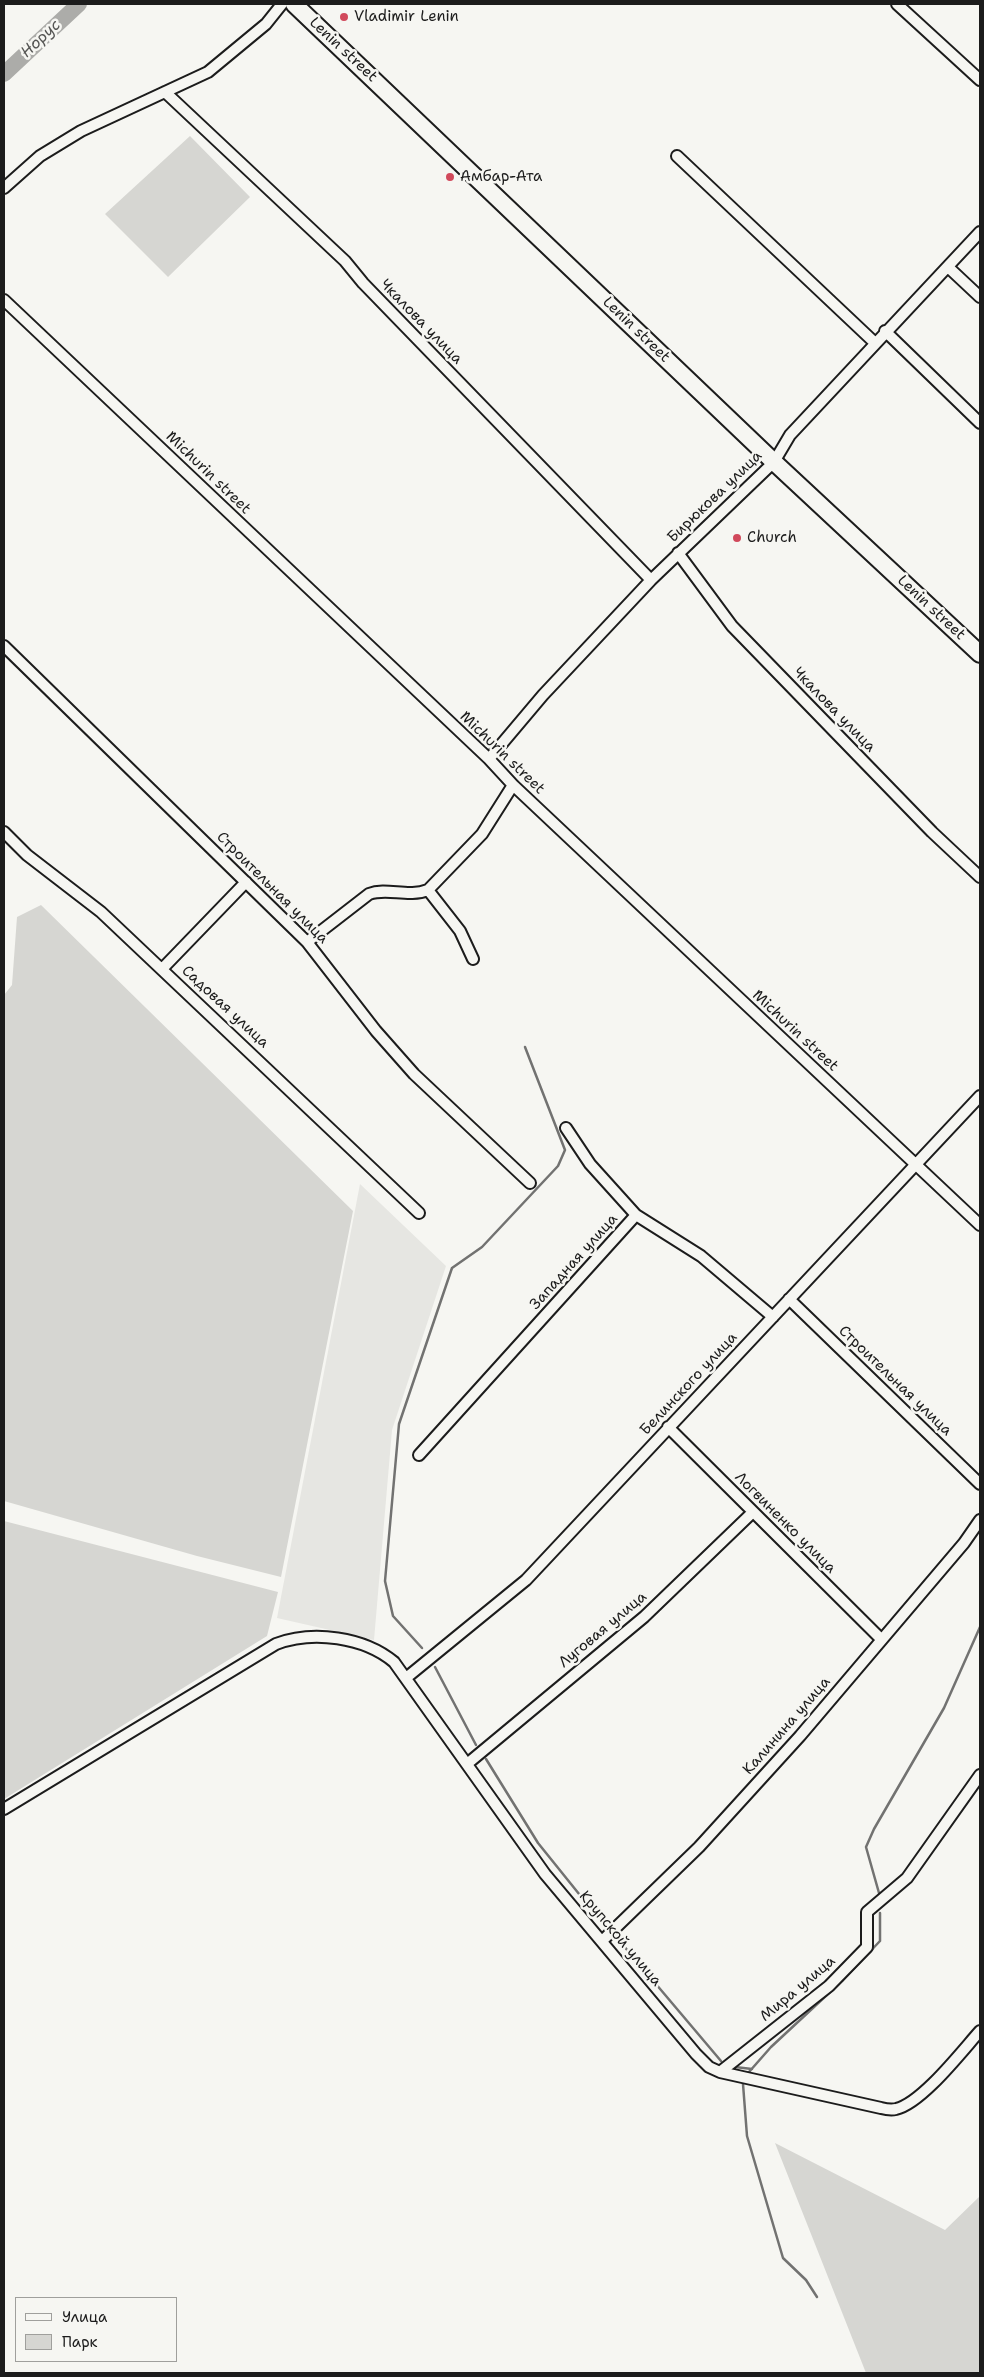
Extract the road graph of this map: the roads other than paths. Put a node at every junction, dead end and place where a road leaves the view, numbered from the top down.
1 (282, 4) edge
2 (294, 4) edge
3 (897, 4) edge
4 (980, 80) edge
5 (164, 92) junction
6 (676, 156) dead end
7 (4, 188) edge
8 (980, 232) edge
9 (948, 267) junction
10 (980, 297) edge
11 (4, 300) edge
12 (886, 331) junction
13 (874, 342) junction
14 (980, 423) edge
15 (774, 462) junction
16 (678, 554) junction
17 (651, 580) junction
18 (4, 646) edge
19 (980, 654) edge
20 (489, 759) junction
21 (513, 785) junction
22 (4, 832) edge
23 (980, 878) edge
24 (246, 882) junction
25 (428, 890) junction
26 (308, 942) junction
27 (473, 959) dead end
28 (162, 969) junction
29 (980, 1096) edge
30 (566, 1128) dead end
31 (915, 1165) junction
32 (530, 1183) dead end
33 (419, 1213) dead end
34 (636, 1215) junction
35 (980, 1225) edge
36 (789, 1299) junction
37 (773, 1317) junction
38 (668, 1427) junction
39 (419, 1455) dead end
40 (980, 1484) edge
41 (753, 1512) junction
42 (980, 1520) edge
43 (881, 1639) junction
44 (406, 1678) junction
45 (466, 1764) junction
46 (980, 1775) edge
47 (4, 1809) edge
48 (602, 1941) junction
49 (980, 2031) edge
50 (720, 2072) junction

1 - 5 street
2 - 15 main road, Lenin street
3 - 4 street
5 - 7 street
5 - 17 street, Чкалова улица
6 - 13 street
8 - 9 street, Бирюкова улица
9 - 10 street
9 - 12 street, Бирюкова улица
11 - 20 street, Michurin street
12 - 13 street, Бирюкова улица
12 - 14 street
13 - 15 street, Бирюкова улица
15 - 16 street, Бирюкова улица
15 - 19 main road, Lenin street
16 - 17 street, Бирюкова улица
16 - 23 street, Чкалова улица
17 - 20 street, Бирюкова улица
18 - 24 street, Строительная улица
20 - 21 street, Michurin street
21 - 25 street
21 - 31 street, Michurin street
22 - 28 street, Садовая улица
24 - 26 street, Строительная улица
24 - 28 street
25 - 26 street
25 - 27 street
26 - 32 street, Строительная улица
28 - 33 street, Садовая улица
29 - 31 street, Белинского улица
30 - 34 street
31 - 35 street, Michurin street
31 - 36 street, Белинского улица
34 - 37 street, Западная улица
34 - 39 street, Западная улица
36 - 37 street, Белинского улица
36 - 40 street, Строительная улица
37 - 38 street, Белинского улица
38 - 41 street, Логвиненко улица
38 - 44 street, Белинского улица
41 - 43 street, Логвиненко улица
41 - 45 street, Луговая улица
42 - 43 street, Калинина улица
43 - 48 street, Калинина улица
44 - 45 street, Крупской улица
44 - 47 street, Крупской улица
45 - 48 street, Крупской улица
46 - 50 street, Мира улица
48 - 50 street, Крупской улица
49 - 50 street, Крупской улица

